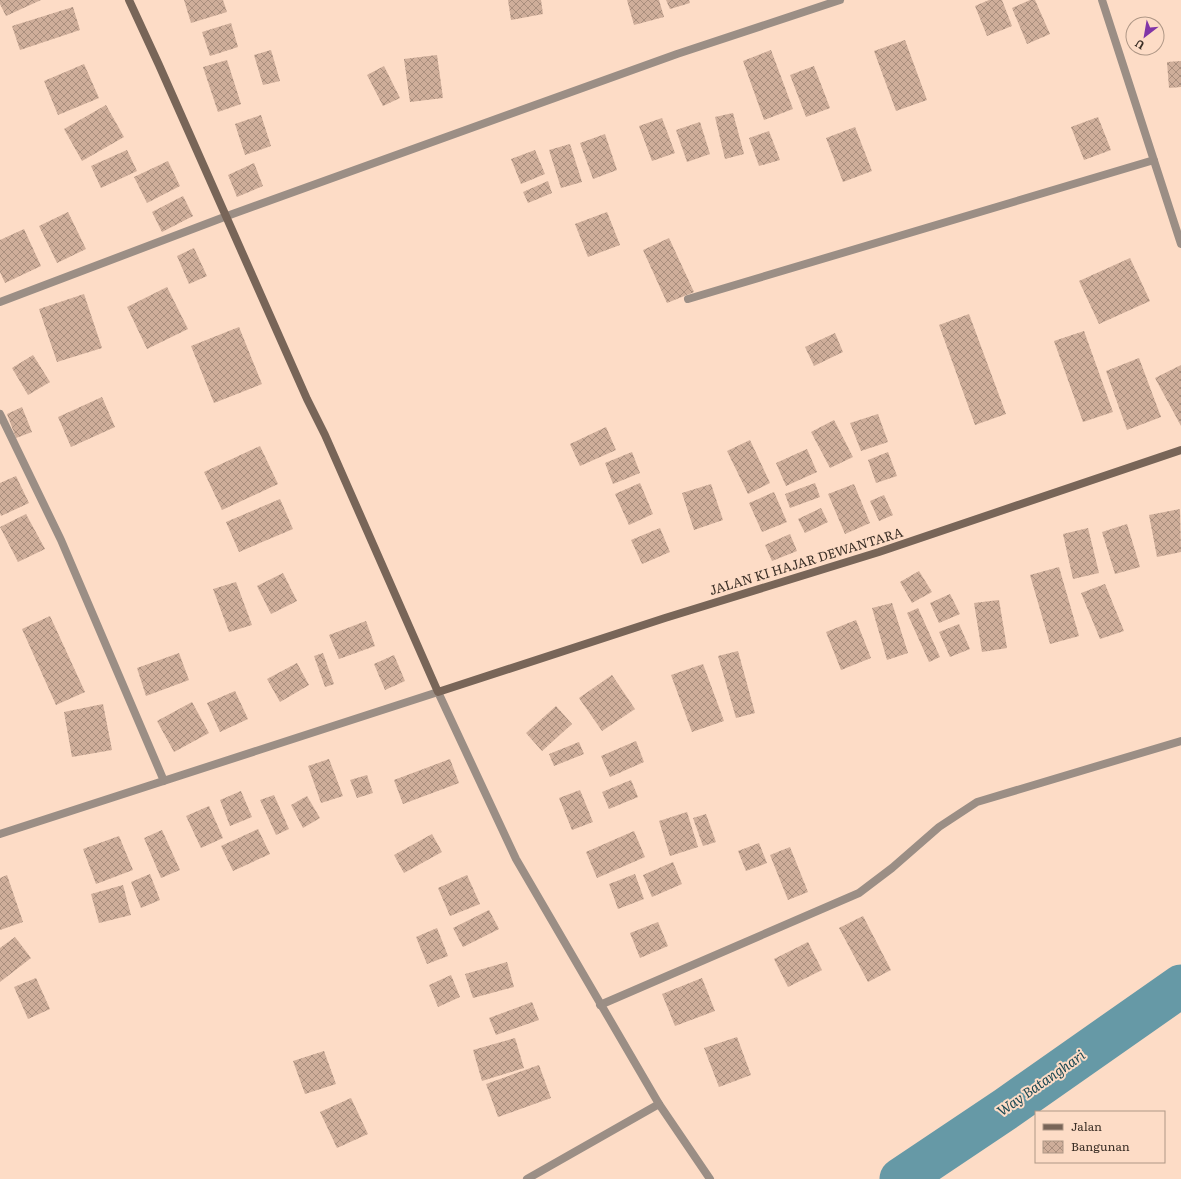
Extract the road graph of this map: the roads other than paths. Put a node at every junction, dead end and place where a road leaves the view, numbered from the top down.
1 (129, 0) edge
2 (840, 0) edge
3 (1102, 0) edge
4 (1154, 160) junction
5 (227, 216) junction
6 (1181, 244) edge
7 (688, 299) dead end
8 (0, 302) edge
9 (0, 414) edge
10 (1181, 450) edge
11 (438, 692) junction
12 (1181, 741) edge
13 (164, 781) junction
14 (0, 834) edge
15 (600, 1005) junction
16 (659, 1104) junction
17 (527, 1179) edge
18 (710, 1179) edge

1 - 5 main road
2 - 5 street
3 - 4 street
4 - 6 street
4 - 7 street
5 - 8 street
5 - 11 main road
9 - 13 street
10 - 11 main road, JALAN KI HAJAR DEWANTARA
11 - 13 street
11 - 15 street
12 - 15 street
13 - 14 street
15 - 16 street
16 - 17 street
16 - 18 street

